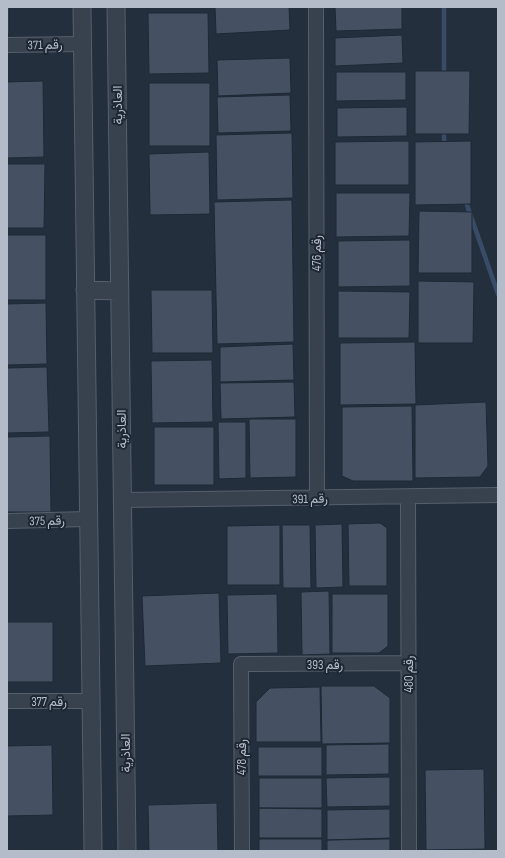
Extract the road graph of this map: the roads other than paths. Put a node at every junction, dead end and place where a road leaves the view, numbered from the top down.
1 (82, 7) edge
2 (116, 7) edge
3 (316, 7) edge
4 (82, 44) junction
5 (7, 45) edge
6 (85, 290) junction
7 (120, 291) junction
8 (498, 495) edge
9 (408, 497) junction
10 (317, 498) junction
11 (122, 500) junction
12 (88, 519) junction
13 (7, 521) edge
14 (408, 663) junction
15 (241, 664) joint
16 (7, 701) edge
17 (90, 701) junction
18 (92, 851) edge
19 (127, 851) edge
20 (242, 851) edge
21 (409, 851) edge

1 - 4 street
2 - 7 street, العاذرية
3 - 10 street, رقم 476
4 - 5 street, رقم 371
4 - 6 street
6 - 7 street
6 - 12 street
7 - 11 street, العاذرية
8 - 9 street, رقم 391
9 - 10 street, رقم 391
9 - 14 street, رقم 480
10 - 11 street, رقم 391
11 - 19 street, العاذرية
12 - 13 street, رقم 375
12 - 17 street
14 - 15 street, رقم 393
14 - 21 street, رقم 480
15 - 20 street, رقم 478
16 - 17 street, رقم 377
17 - 18 street

